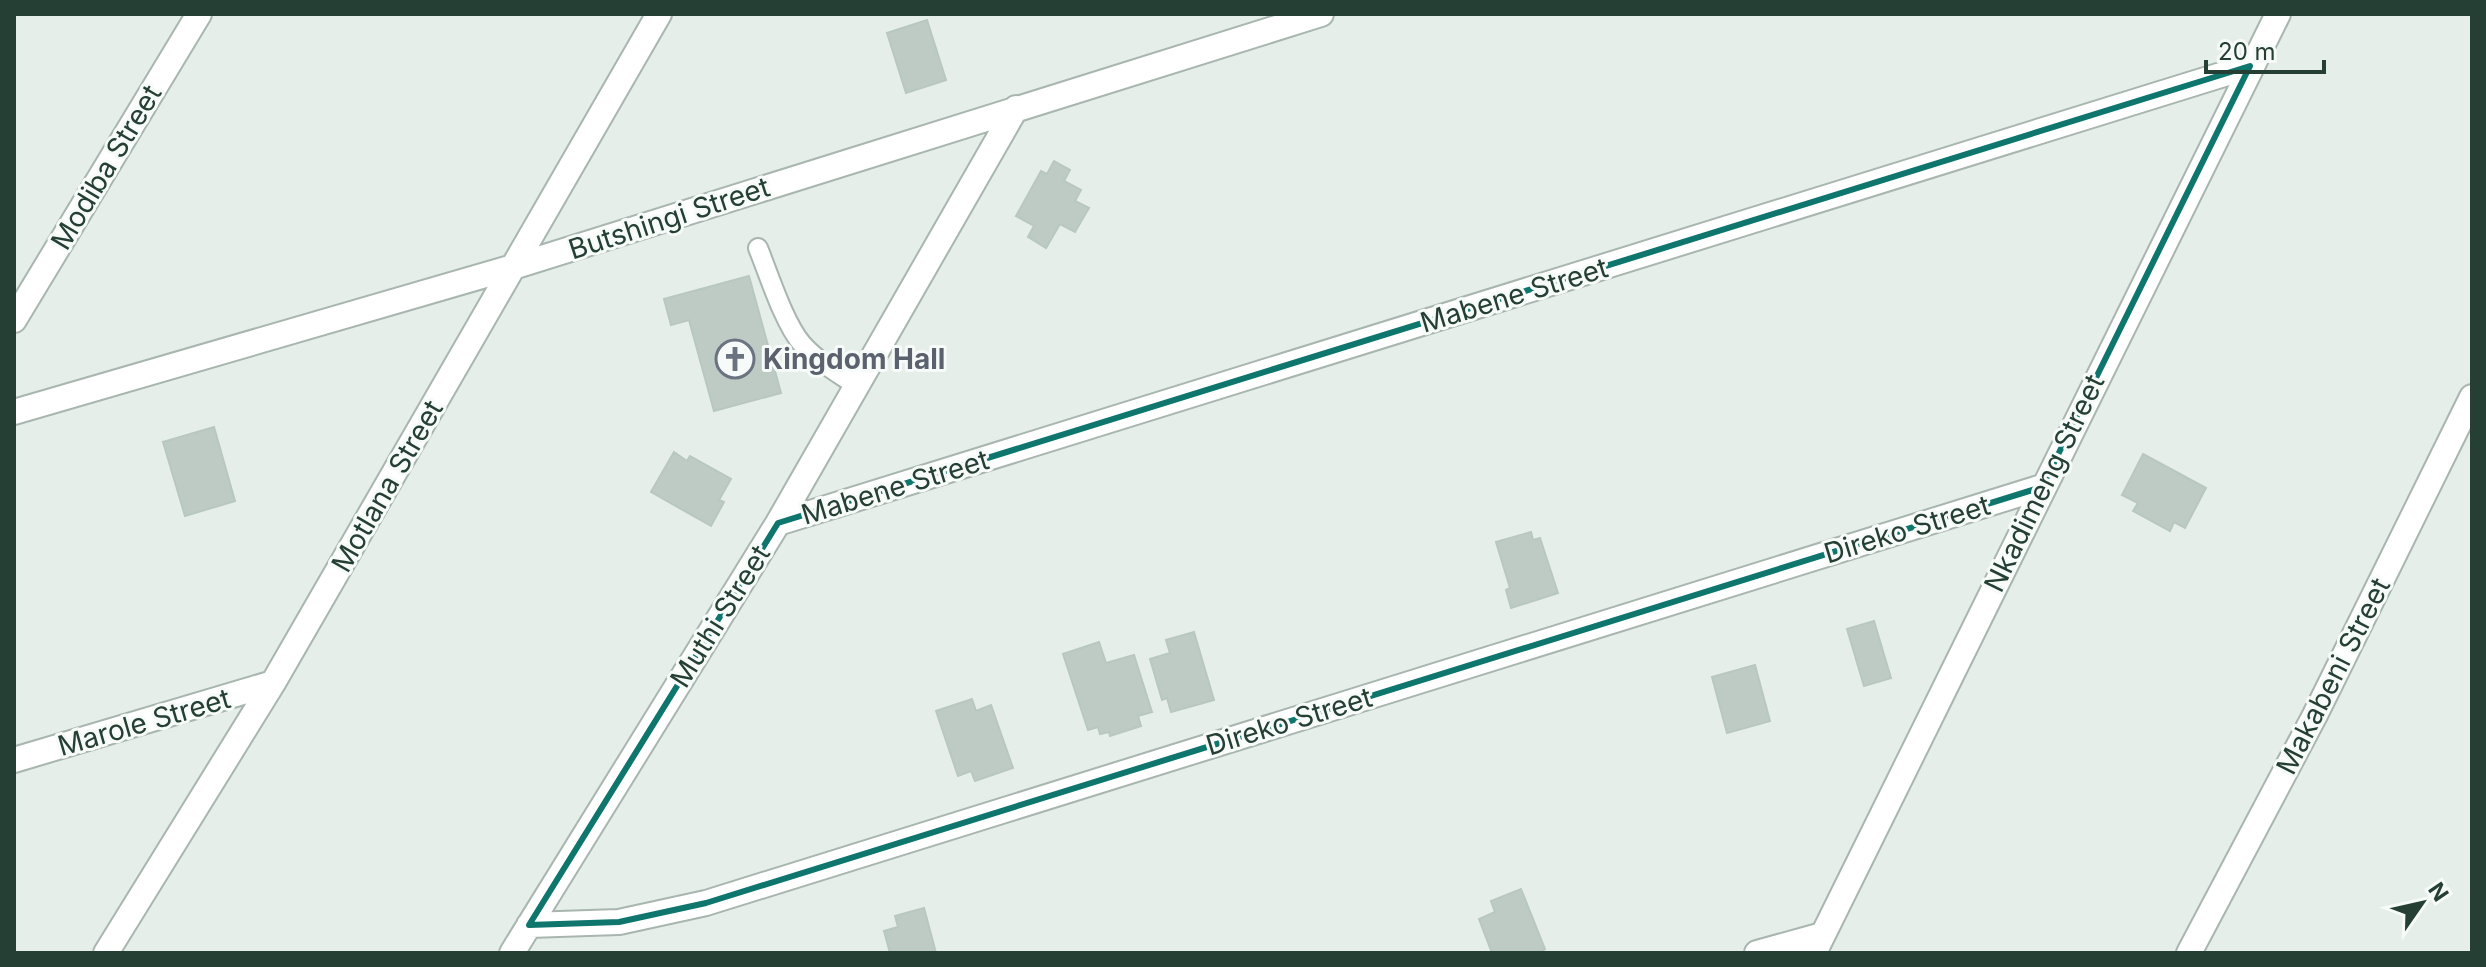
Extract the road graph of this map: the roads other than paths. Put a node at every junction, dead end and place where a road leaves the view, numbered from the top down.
1 (199, 14) edge
2 (659, 14) edge
3 (1321, 14) edge
4 (2278, 14) edge
5 (2250, 66) junction
6 (1016, 108) junction
7 (758, 248) dead end
8 (513, 267) junction
9 (14, 320) edge
10 (857, 386) junction
11 (2472, 397) edge
12 (14, 412) edge
13 (2042, 487) junction
14 (778, 523) junction
15 (273, 683) junction
16 (14, 760) edge
17 (529, 925) junction
18 (1818, 944) edge
19 (106, 953) edge
20 (512, 953) edge
21 (1757, 953) edge
22 (2189, 953) edge

1 - 9 street, Modiba Street
2 - 8 street, Motlana Street
3 - 6 street, Butshingi Street
4 - 5 street, Nkadimeng Street
5 - 13 street, Nkadimeng Street
5 - 14 street, Mabene Street
6 - 8 street, Butshingi Street
6 - 10 street, Muthi Street
7 - 10 lane
8 - 12 street, Butshingi Street
8 - 15 street, Motlana Street
10 - 14 street, Muthi Street
11 - 22 street, Makabeni Street
13 - 17 street, Direko Street
13 - 18 street, Nkadimeng Street
14 - 17 street, Muthi Street
15 - 16 street, Marole Street
15 - 19 street, Motlana Street
17 - 20 street, Muthi Street
18 - 21 street

